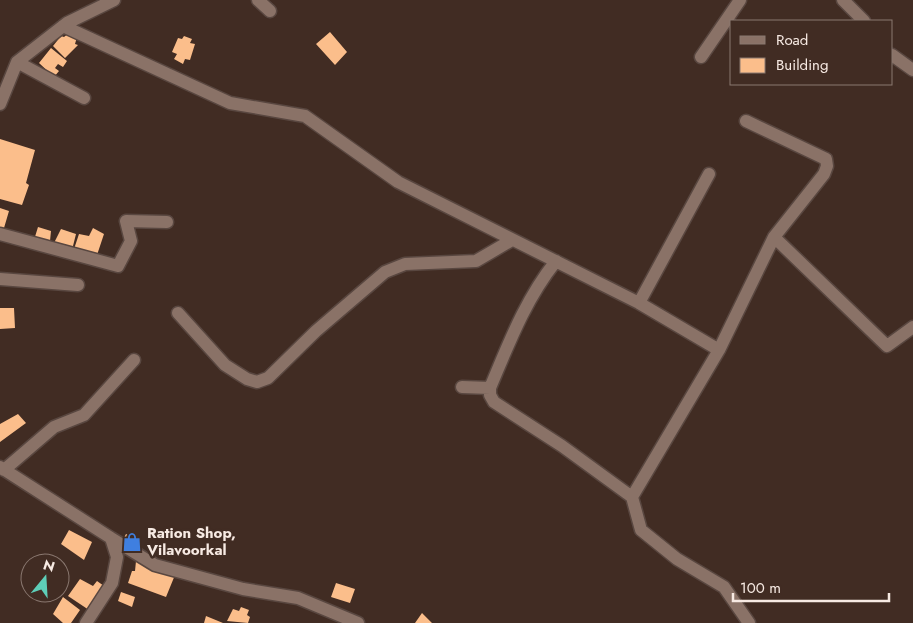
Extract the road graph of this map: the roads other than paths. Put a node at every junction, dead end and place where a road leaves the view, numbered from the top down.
1 (258, 0) edge
2 (740, 0) edge
3 (844, 0) edge
4 (107, 2) edge
5 (270, 11) dead end
6 (863, 20) edge
7 (63, 26) junction
8 (893, 56) edge
9 (701, 57) dead end
10 (17, 62) junction
11 (913, 70) edge
12 (84, 98) dead end
13 (0, 104) edge
14 (746, 121) dead end
15 (709, 174) dead end
16 (167, 222) dead end
17 (0, 234) edge
18 (774, 237) junction
19 (512, 240) junction
20 (556, 261) junction
21 (0, 278) edge
22 (78, 285) dead end
23 (639, 303) junction
24 (178, 313) dead end
25 (913, 327) edge
26 (719, 350) junction
27 (134, 360) dead end
28 (462, 387) dead end
29 (490, 388) junction
30 (2, 468) edge
31 (632, 497) junction
32 (111, 538) junction
33 (86, 623) edge
34 (358, 623) edge
35 (749, 623) edge

1 - 5 street
2 - 9 street
3 - 6 street
4 - 7 street
7 - 10 street
7 - 19 street
8 - 11 street
10 - 12 street
10 - 13 street
14 - 18 street
15 - 23 street
16 - 17 street
18 - 25 street
18 - 26 street
19 - 20 street
19 - 24 street
20 - 23 street
20 - 29 street
21 - 22 street
23 - 26 street
26 - 31 street
27 - 30 street
28 - 29 street
29 - 31 street
30 - 32 street
31 - 35 street
32 - 33 street
32 - 34 street

